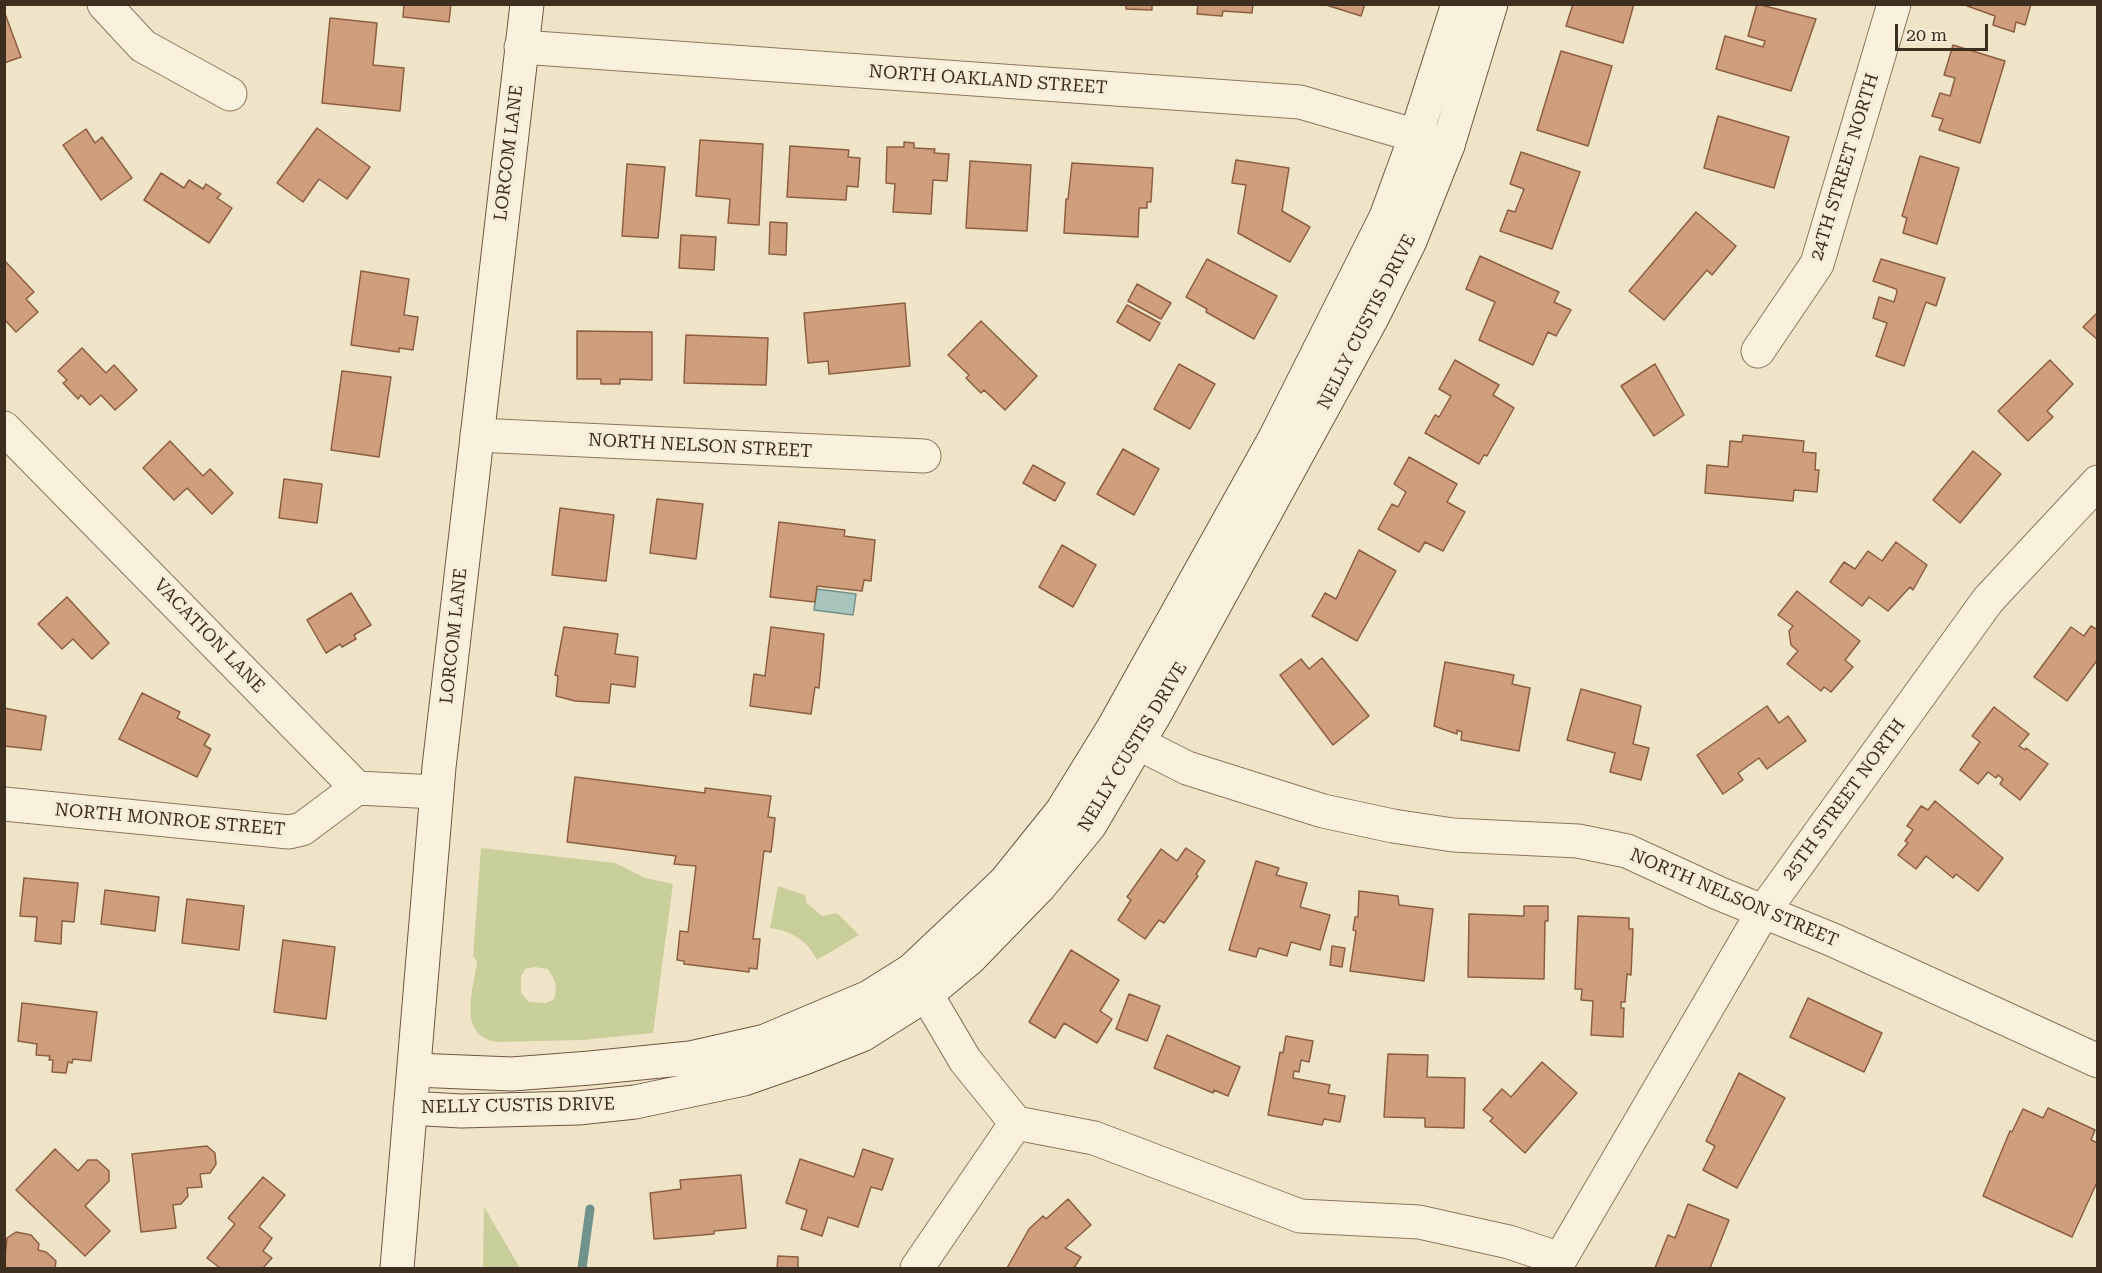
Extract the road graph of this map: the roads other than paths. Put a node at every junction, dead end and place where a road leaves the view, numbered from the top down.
1 (104, 4) edge
2 (527, 4) edge
3 (1458, 4) edge
4 (1491, 4) edge
5 (1894, 4) edge
6 (521, 46) junction
7 (230, 94) dead end
8 (1416, 135) junction
9 (1448, 145) junction
10 (1758, 351) dead end
11 (4, 428) edge
12 (477, 435) junction
13 (924, 456) dead end
14 (2097, 482) edge
15 (1125, 737) junction
16 (357, 788) junction
17 (436, 792) junction
18 (4, 804) edge
19 (1763, 912) junction
20 (920, 982) junction
21 (2097, 1061) edge
22 (414, 1070) junction
23 (410, 1108) junction
24 (1016, 1123) junction
25 (1557, 1264) edge
26 (397, 1269) edge
27 (917, 1269) edge

1 - 7 street
2 - 6 street, LORCOM LANE
3 - 8 street, NELLY CUSTIS DRIVE
4 - 9 street, NELLY CUSTIS DRIVE
5 - 10 street, 24TH STREET NORTH
6 - 8 street, NORTH OAKLAND STREET
6 - 12 street, LORCOM LANE
8 - 9 street, NORTH OAKLAND STREET
8 - 15 street, NELLY CUSTIS DRIVE
9 - 15 street, NELLY CUSTIS DRIVE
11 - 16 street, VACATION LANE
12 - 13 street, NORTH NELSON STREET
12 - 17 street, LORCOM LANE
14 - 19 street, 25TH STREET NORTH
15 - 19 street, NORTH NELSON STREET
15 - 20 street, NELLY CUSTIS DRIVE
16 - 17 street
16 - 18 street, NORTH MONROE STREET
17 - 22 street, LORCOM LANE
19 - 21 street, NORTH NELSON STREET
19 - 25 street, 25TH STREET NORTH
20 - 22 street, NELLY CUSTIS DRIVE
20 - 23 street, NELLY CUSTIS DRIVE
20 - 24 street
22 - 23 street, LORCOM LANE
23 - 26 street, LORCOM LANE
24 - 25 street
24 - 27 street

